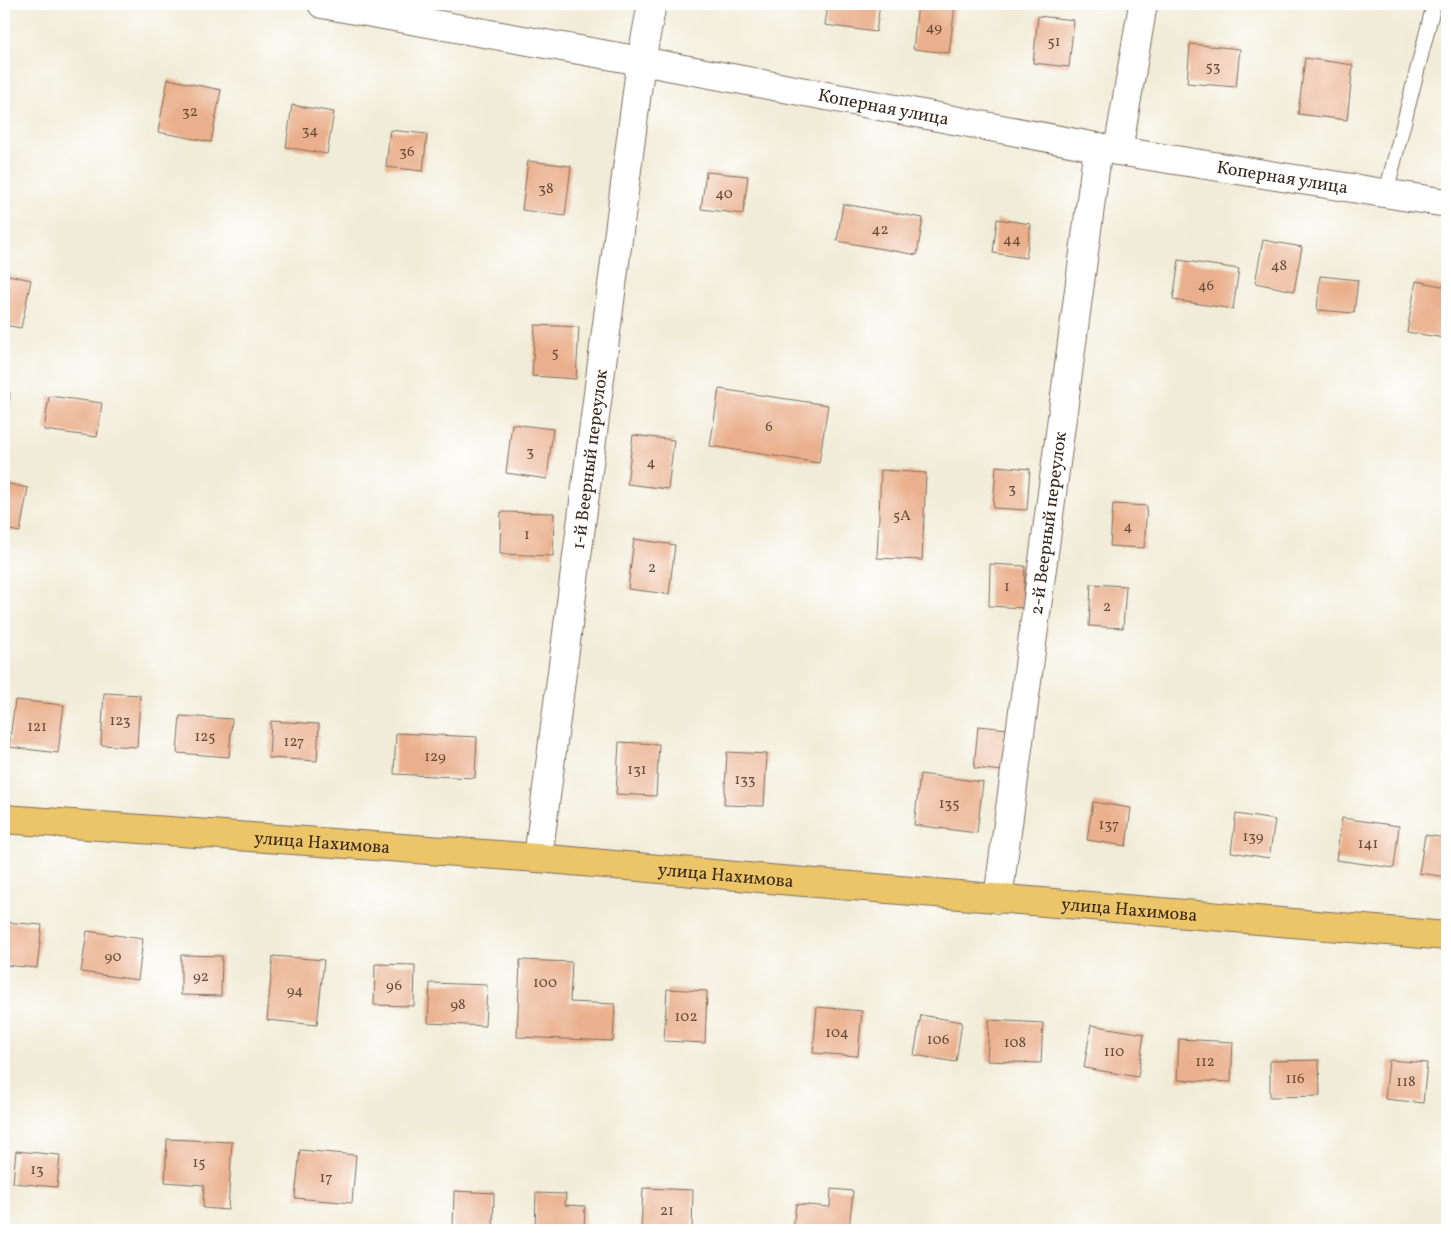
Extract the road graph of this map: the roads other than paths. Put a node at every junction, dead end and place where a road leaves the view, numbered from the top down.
1 (322, 4) edge
2 (652, 4) edge
3 (1143, 4) edge
4 (1434, 4) edge
5 (641, 61) junction
6 (1108, 149) junction
7 (1386, 193) junction
8 (1447, 203) edge
9 (4, 819) edge
10 (538, 858) junction
11 (998, 899) junction
12 (1447, 936) edge

1 - 5 street, Коперная улица
2 - 5 street, 1-й Веерный переулок
3 - 6 street, 2-й Веерный переулок
4 - 7 lane
5 - 6 street, Коперная улица
5 - 10 street, 1-й Веерный переулок
6 - 7 street, Коперная улица
6 - 11 street, 2-й Веерный переулок
7 - 8 street, Коперная улица
9 - 10 main road, улица Нахимова
10 - 11 main road, улица Нахимова
11 - 12 main road, улица Нахимова

